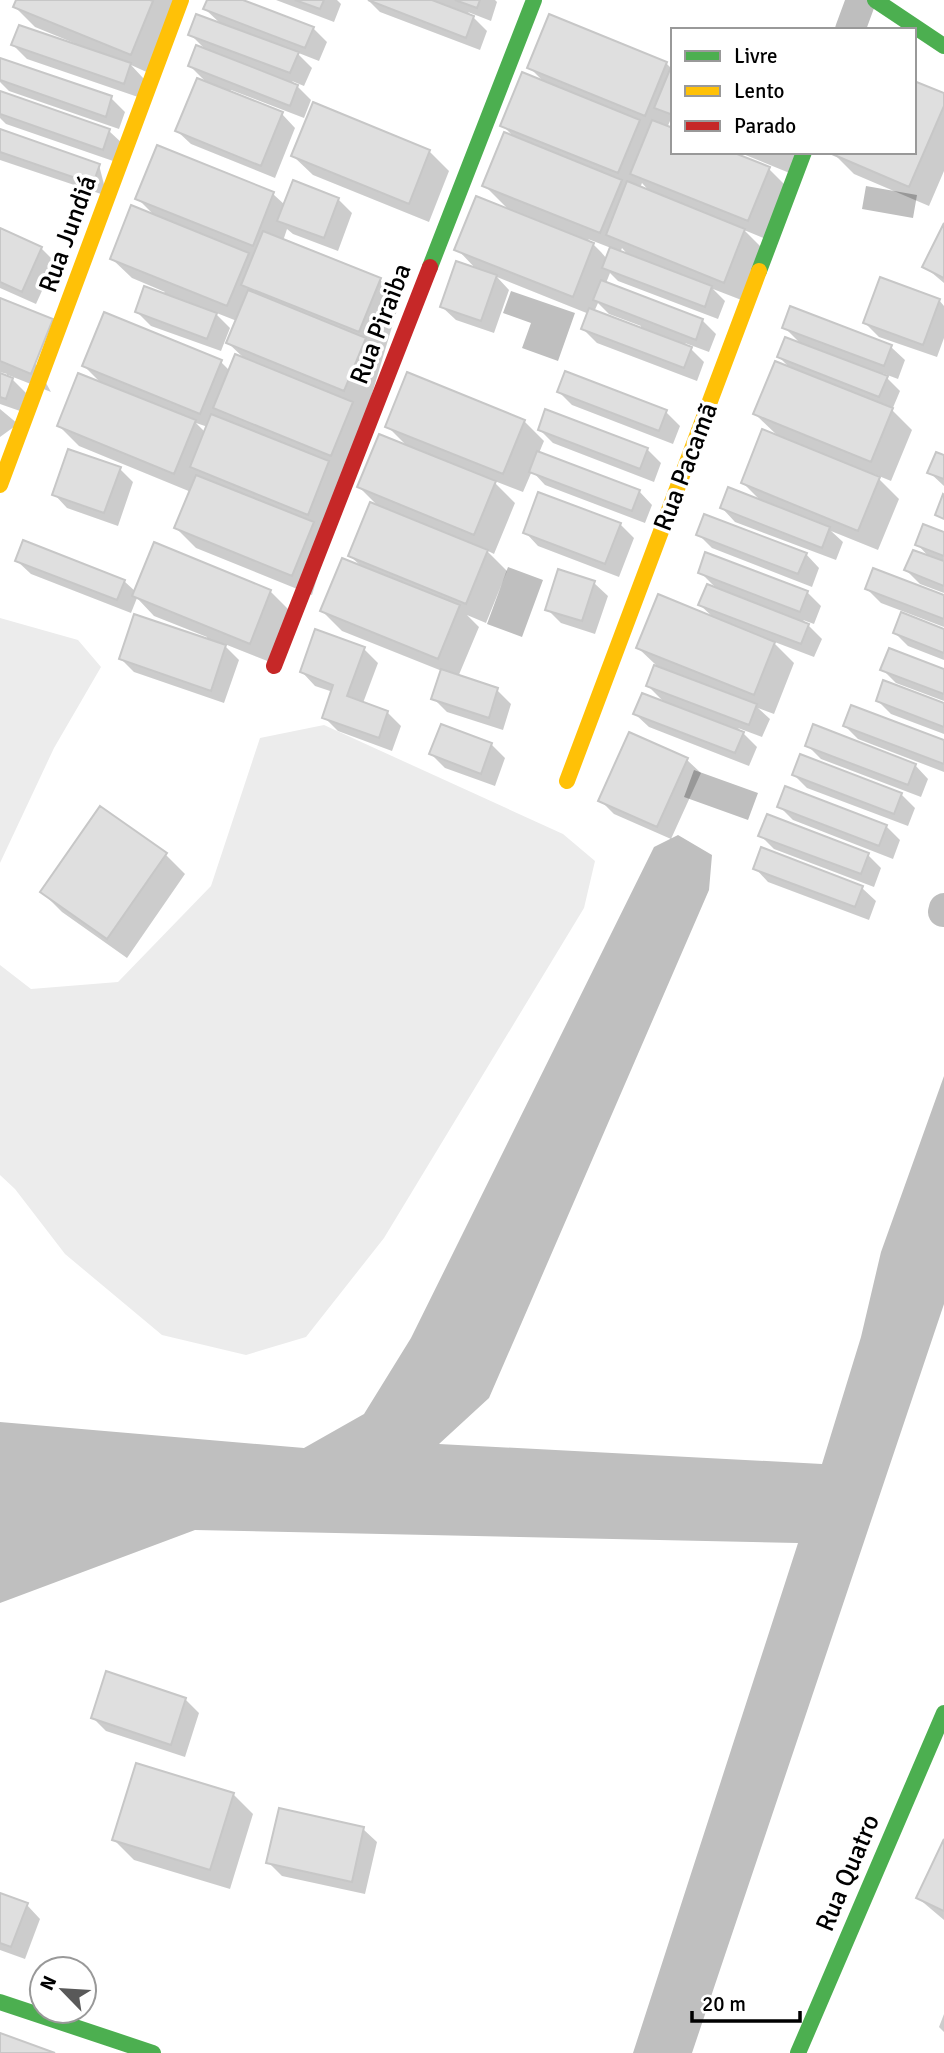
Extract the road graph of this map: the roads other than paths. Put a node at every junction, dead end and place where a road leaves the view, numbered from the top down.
1 (181, 0) edge
2 (534, 0) edge
3 (861, 0) edge
4 (875, 0) edge
5 (851, 28) edge
6 (944, 46) edge
7 (803, 154) edge
8 (0, 485) edge
9 (274, 666) dead end
10 (567, 781) dead end
11 (944, 1713) edge
12 (0, 2002) edge
13 (153, 2053) edge
14 (798, 2053) edge

1 - 8 street, Rua Jundiá
2 - 9 street, Rua Piraiba
3 - 5 street
4 - 6 street
7 - 10 street, Rua Pacamã
11 - 14 street, Rua Quatro
12 - 13 street

